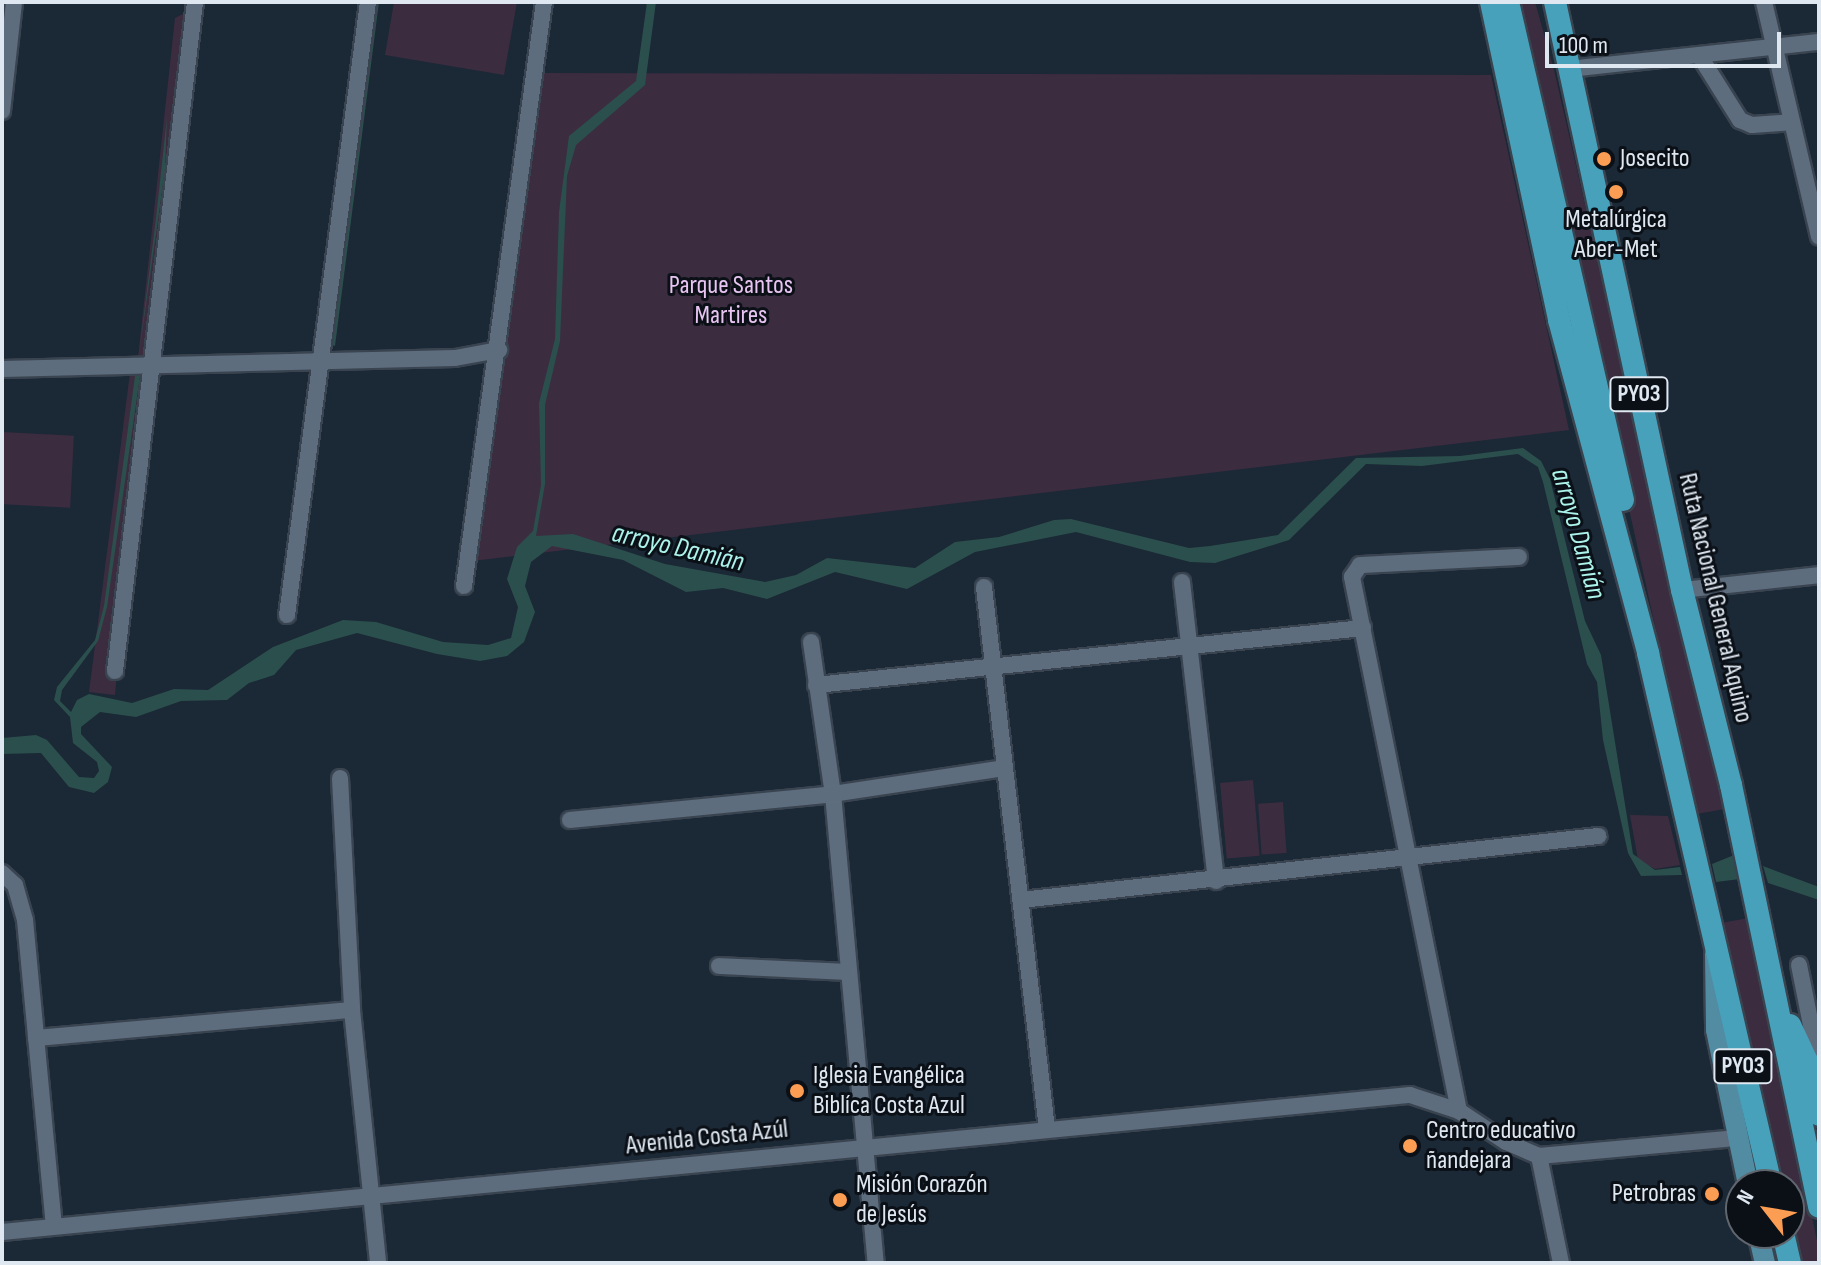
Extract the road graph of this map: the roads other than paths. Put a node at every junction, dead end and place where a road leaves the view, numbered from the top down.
1 (14, 2) edge
2 (195, 2) edge
3 (368, 2) edge
4 (544, 2) edge
5 (1491, 2) edge
6 (1508, 2) edge
7 (1548, 2) edge
8 (1555, 2) edge
9 (1764, 2) edge
10 (1819, 42) edge
11 (1773, 46) junction
12 (1699, 55) junction
13 (1568, 62) junction
14 (2, 111) edge
15 (1791, 122) junction
16 (1819, 237) edge
17 (499, 350) junction
18 (322, 361) junction
19 (151, 367) junction
20 (2, 369) edge
21 (1519, 557) dead end
22 (1819, 575) edge
23 (1182, 582) dead end
24 (464, 586) dead end
25 (984, 587) dead end
26 (1682, 590) junction
27 (287, 615) dead end
28 (1363, 628) junction
29 (811, 642) dead end
30 (1188, 646) junction
31 (1648, 653) junction
32 (993, 666) junction
33 (115, 671) dead end
34 (816, 685) junction
35 (1004, 768) junction
36 (340, 778) dead end
37 (833, 794) junction
38 (570, 820) dead end
39 (1598, 836) dead end
40 (1409, 858) junction
41 (2, 873) edge
42 (1216, 881) junction
43 (1021, 900) junction
44 (1716, 946) junction
45 (1799, 965) dead end
46 (719, 966) dead end
47 (846, 972) junction
48 (1777, 1004) junction
49 (352, 1010) junction
50 (1815, 1028) edge
51 (36, 1038) junction
52 (1819, 1065) edge
53 (1752, 1103) junction
54 (1459, 1111) junction
55 (1819, 1115) edge
56 (1047, 1129) junction
57 (1738, 1138) junction
58 (864, 1147) junction
59 (1539, 1156) junction
60 (1745, 1169) edge
61 (1762, 1169) edge
62 (1767, 1169) edge
63 (371, 1195) junction
64 (1819, 1207) edge
65 (54, 1227) junction
66 (2, 1232) edge
67 (1561, 1262) edge
68 (378, 1263) edge
69 (876, 1263) edge
70 (1550, 1263) edge

1 - 14 street
2 - 19 street
3 - 18 street
4 - 17 street
5 - 31 highway, PY03
6 - 31 highway, PY03
7 - 13 highway, PY03
8 - 13 highway, Ruta Nacional General Aquino / PY03
9 - 11 street
10 - 11 street
11 - 12 street
11 - 15 street
12 - 13 street
12 - 15 street
13 - 26 highway, Ruta Nacional General Aquino / PY03
15 - 16 street
17 - 18 street
17 - 24 street
18 - 19 street
18 - 27 street
19 - 20 street
19 - 33 street
21 - 28 street
22 - 26 street
23 - 30 street
25 - 32 street
26 - 48 highway, Ruta Nacional General Aquino / PY03
28 - 30 street
28 - 40 street
29 - 34 street
30 - 32 street
30 - 42 street
31 - 44 highway, PY03
32 - 34 street
32 - 35 street
34 - 37 street
35 - 37 street
35 - 43 street
36 - 49 street
37 - 38 street
37 - 47 street
39 - 40 street
40 - 42 street
40 - 54 street
41 - 51 street
42 - 43 street
43 - 56 street
44 - 53 highway, PY03
44 - 57 main road, PY03
45 - 50 street
46 - 47 street
47 - 58 street
48 - 55 highway, PY03
48 - 64 highway, Ruta Nacional General Aquino / PY03
49 - 51 street
49 - 63 street
50 - 52 street
51 - 65 street
53 - 61 main road
53 - 62 highway, PY03
54 - 56 street, Avenida Costa Azúl
54 - 59 street, Avenida Costa Azúl
56 - 58 street, Avenida Costa Azúl
57 - 59 street, Avenida Costa Azúl
57 - 60 main road, PY03
58 - 63 street, Avenida Costa Azúl
58 - 69 street
59 - 67 street
63 - 65 street, Avenida Costa Azúl
63 - 68 street
65 - 66 street, Avenida Costa Azúl
67 - 70 street

